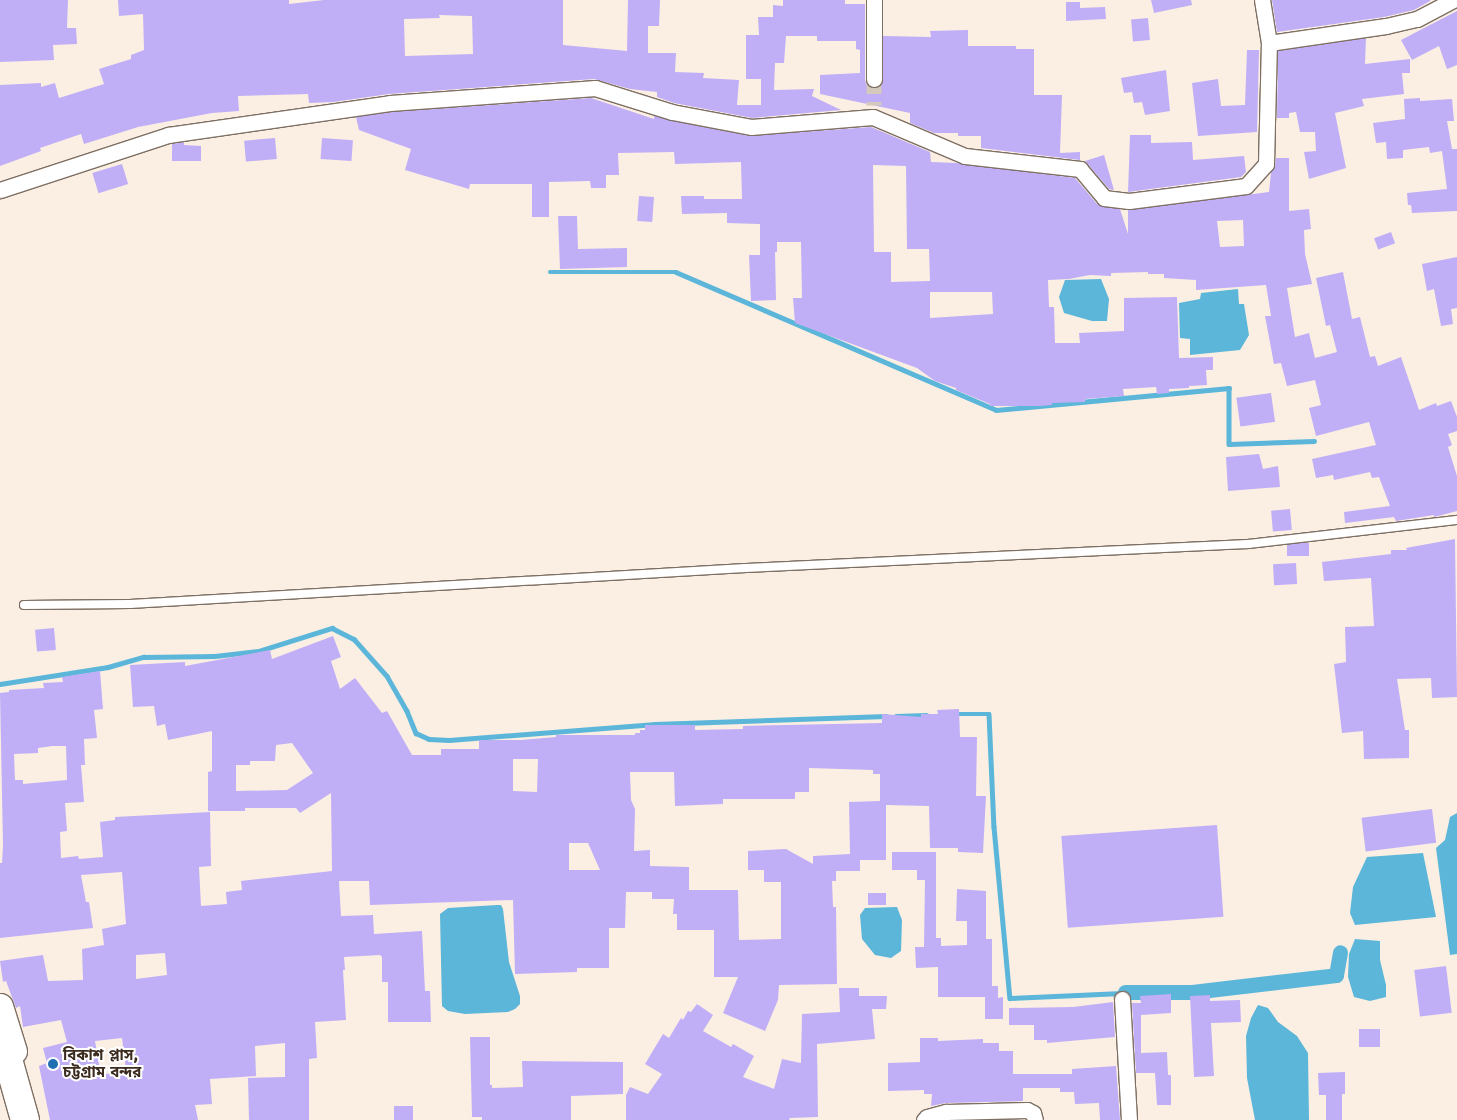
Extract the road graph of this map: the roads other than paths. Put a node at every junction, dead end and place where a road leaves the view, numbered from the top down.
1 (874, 0) edge
2 (1262, 0) edge
3 (1453, 0) edge
4 (1269, 43) junction
5 (874, 79) tunnel mouth
6 (0, 190) edge
7 (1457, 520) edge
8 (24, 605) dead end
9 (1122, 999) dead end
10 (0, 1006) edge
11 (0, 1031) edge
12 (0, 1087) edge
13 (9, 1120) edge
14 (25, 1120) edge
15 (33, 1120) edge
16 (924, 1120) edge
17 (1035, 1120) edge
18 (1129, 1120) edge

1 - 5 street
2 - 4 street
3 - 4 street
4 - 6 street
7 - 8 lane
9 - 18 street
10 - 15 main road
11 - 14 highway
12 - 13 highway
16 - 17 street

